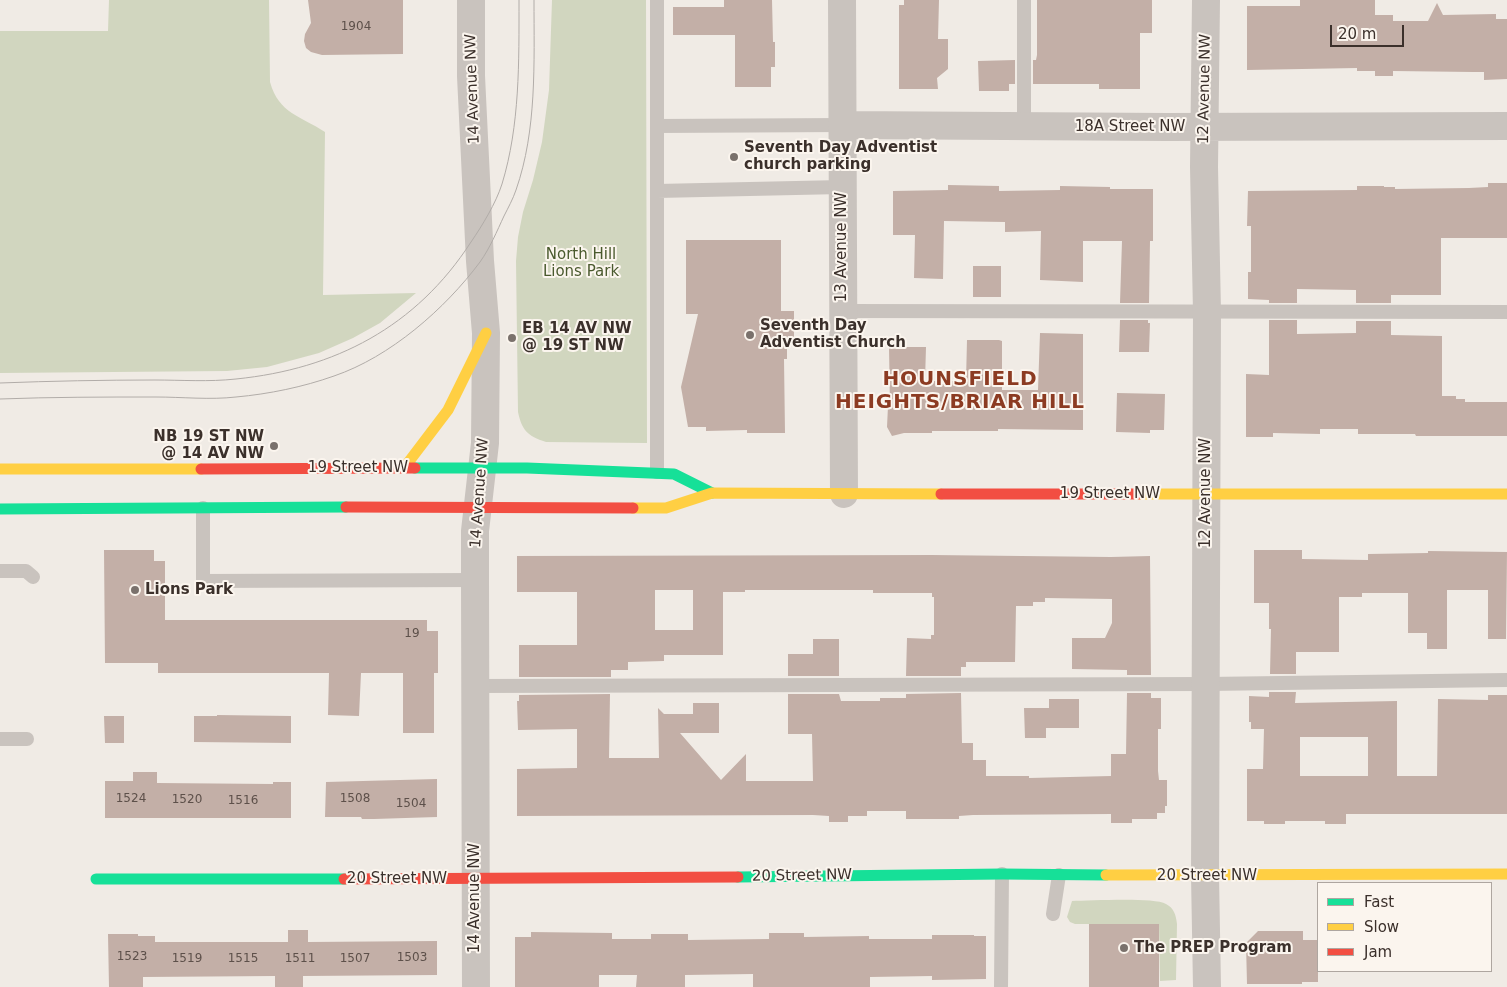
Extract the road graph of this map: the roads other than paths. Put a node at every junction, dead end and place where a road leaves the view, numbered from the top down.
1 (471, 0) edge
2 (657, 0) edge
3 (842, 0) edge
4 (1024, 0) edge
5 (1206, 0) edge
6 (843, 125) junction
7 (657, 126) junction
8 (1204, 126) junction
9 (1507, 126) edge
10 (1024, 127) junction
11 (842, 187) junction
12 (657, 191) junction
13 (842, 311) junction
14 (1207, 312) junction
15 (1507, 312) edge
16 (486, 333) junction
17 (483, 467) junction
18 (404, 468) junction
19 (0, 469) edge
20 (657, 472) junction
21 (712, 493) junction
22 (1206, 493) junction
23 (844, 494) junction
24 (1507, 494) edge
25 (478, 506) junction
26 (203, 508) junction
27 (0, 509) edge
28 (0, 571) edge
29 (33, 577) dead end
30 (475, 580) junction
31 (1507, 680) edge
32 (1206, 684) junction
33 (475, 686) junction
34 (0, 739) edge
35 (27, 739) dead end
36 (1002, 874) junction
37 (1507, 874) edge
38 (1059, 875) junction
39 (1205, 875) junction
40 (96, 879) dead end
41 (476, 879) junction
42 (1053, 914) dead end
43 (476, 987) edge
44 (1001, 987) edge
45 (1207, 987) edge

1 - 16 street, 14 Avenue NW
2 - 7 lane
3 - 6 street, 13 Avenue NW
4 - 10 lane
5 - 8 street, 12 Avenue NW
6 - 7 lane
6 - 10 street, 18A Street NW
6 - 11 street, 13 Avenue NW
7 - 12 lane
8 - 9 street, 18A Street NW
8 - 10 street, 18A Street NW
8 - 14 street, 12 Avenue NW
11 - 12 lane
11 - 13 street, 13 Avenue NW
12 - 20 lane
13 - 14 lane
13 - 23 street, 13 Avenue NW
14 - 15 lane
14 - 22 street, 12 Avenue NW
16 - 17 street, 14 Avenue NW
16 - 18 street
17 - 18 street, 19 Street NW
17 - 20 street, 19 Street NW
17 - 25 street, 14 Avenue NW
18 - 19 street, 19 Street NW
20 - 21 street, 19 Street NW
21 - 23 street, 19 Street NW
21 - 25 street, 19 Street NW
22 - 23 street, 19 Street NW
22 - 24 street, 19 Street NW
22 - 32 street, 12 Avenue NW
25 - 26 street, 19 Street NW
25 - 30 street, 14 Avenue NW
26 - 27 street, 19 Street NW
26 - 30 lane
28 - 29 lane
30 - 33 street, 14 Avenue NW
31 - 32 lane
32 - 33 lane
32 - 39 street, 12 Avenue NW
33 - 41 street, 14 Avenue NW
34 - 35 lane
36 - 38 street, 20 Street NW
36 - 41 street, 20 Street NW
36 - 44 lane
37 - 39 street, 20 Street NW
38 - 39 street, 20 Street NW
38 - 42 lane
39 - 45 street, 12 Avenue NW
40 - 41 street, 20 Street NW
41 - 43 street, 14 Avenue NW

